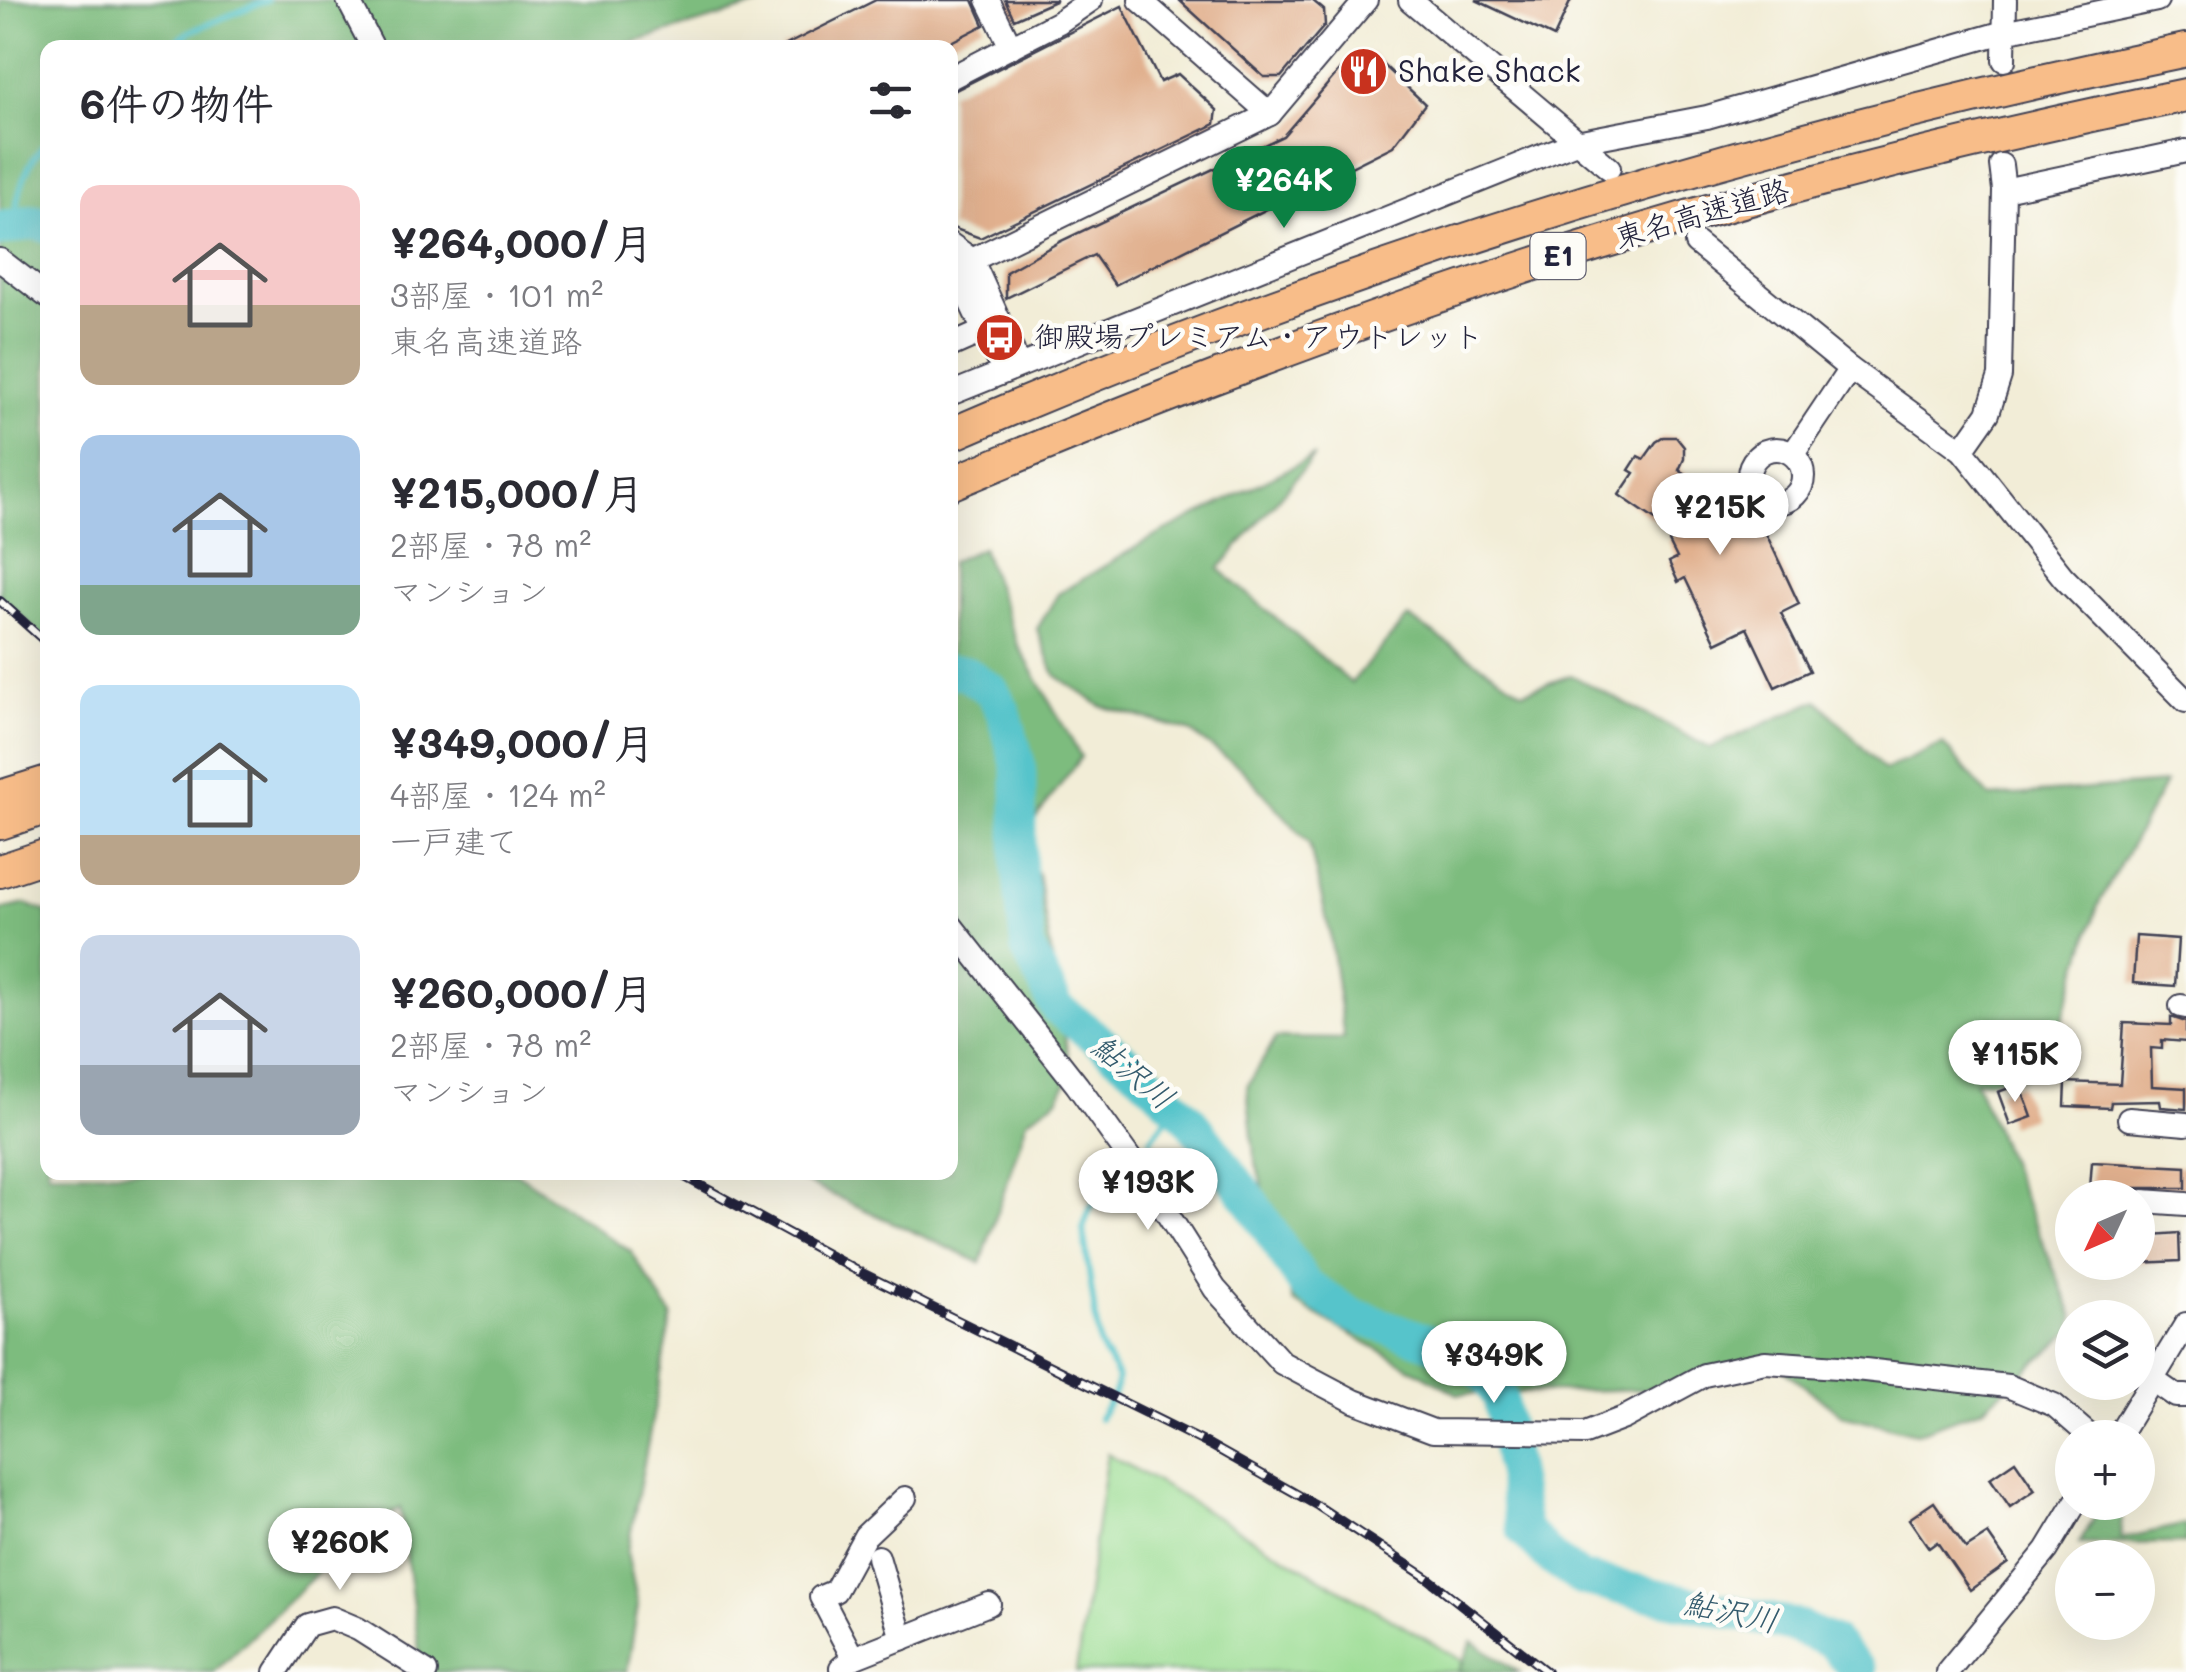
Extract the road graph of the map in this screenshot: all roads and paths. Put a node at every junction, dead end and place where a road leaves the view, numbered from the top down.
1 (348, 0) edge
2 (988, 0) edge
3 (1091, 0) edge
4 (1140, 0) edge
5 (1366, 0) edge
6 (1410, 0) edge
7 (2005, 0) edge
8 (2156, 0) edge
9 (2004, 32) junction
10 (369, 40) edge
11 (1011, 47) junction
12 (2186, 50) edge
13 (2004, 60) dead end
14 (958, 74) edge
15 (2186, 95) edge
16 (1270, 114) junction
17 (1576, 142) junction
18 (2186, 151) edge
19 (2001, 165) dead end
20 (1608, 168) dead end
21 (2004, 190) junction
22 (1696, 243) dead end
23 (0, 260) edge
24 (961, 263) edge
25 (40, 290) edge
26 (984, 331) junction
27 (958, 342) edge
28 (1012, 359) junction
29 (1850, 368) junction
30 (958, 389) edge
31 (958, 432) edge
32 (1962, 450) junction
33 (1793, 454) dead end
34 (958, 481) edge
35 (2186, 701) edge
36 (40, 795) edge
37 (0, 797) edge
38 (40, 798) edge
39 (0, 824) edge
40 (40, 858) edge
41 (0, 871) edge
42 (958, 934) edge
43 (2129, 1119) dead end
44 (2186, 1124) edge
45 (2155, 1202) edge
46 (2186, 1204) edge
47 (2186, 1324) edge
48 (2155, 1375) edge
49 (2155, 1382) edge
50 (2186, 1396) edge
51 (2072, 1420) edge
52 (905, 1498) dead end
53 (2065, 1520) edge
54 (878, 1558) dead end
55 (989, 1604) dead end
56 (902, 1638) junction
57 (847, 1665) edge
58 (276, 1672) edge
59 (426, 1672) edge
60 (1947, 1672) edge

1 - 10 street
2 - 11 street
3 - 11 street
4 - 16 street
5 - 16 street
6 - 17 street
7 - 9 street
8 - 9 street
9 - 13 street
9 - 17 street
11 - 14 street
12 - 31 highway, 東名高速道路 / E1
15 - 34 highway, 東名高速道路 / E1
16 - 24 street
17 - 20 street
17 - 28 street
18 - 21 street
19 - 21 street
21 - 32 street
22 - 29 street
23 - 25 street
24 - 26 street
24 - 28 street
26 - 27 street
26 - 28 street
28 - 30 street
29 - 32 street
29 - 33 street
32 - 35 street
36 - 37 highway
38 - 39 highway
40 - 41 highway
42 - 51 street
43 - 44 street
45 - 46 street
47 - 48 street
49 - 50 street
52 - 57 street
53 - 60 street
54 - 56 street
55 - 56 street
56 - 57 street
58 - 59 street

